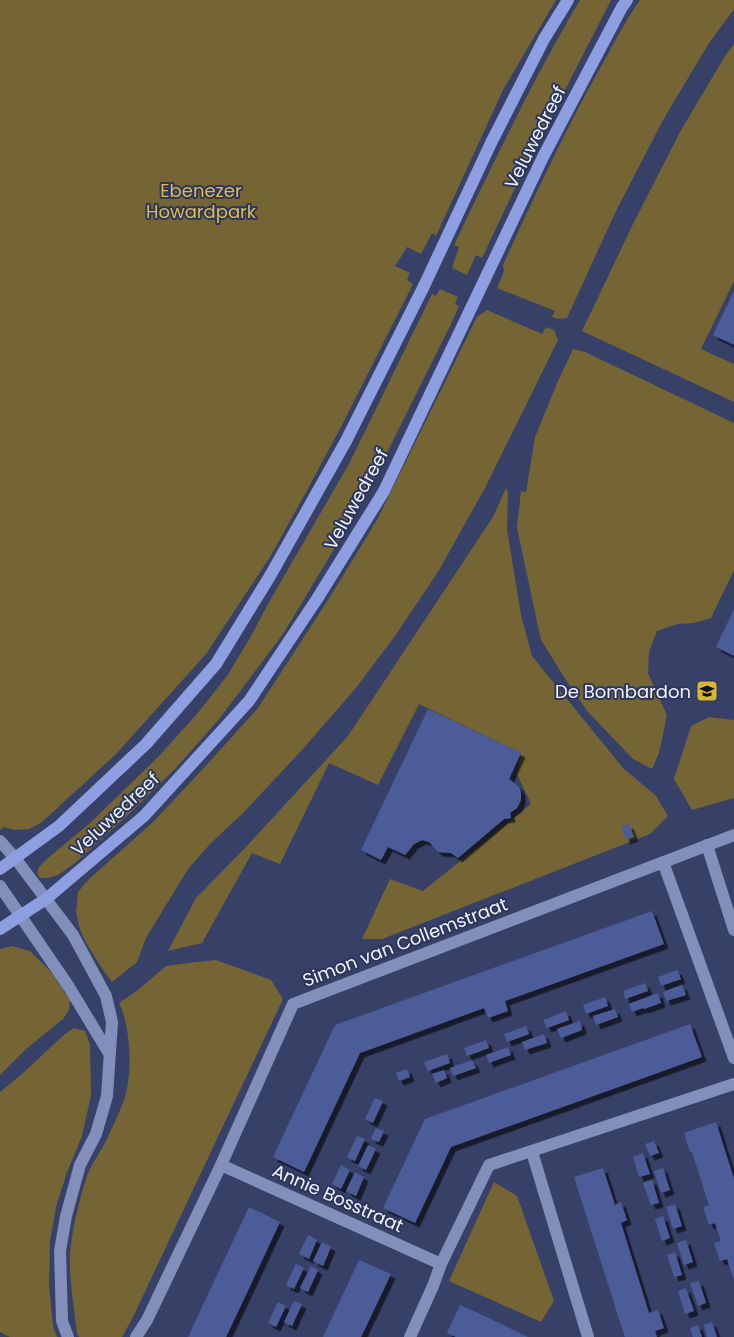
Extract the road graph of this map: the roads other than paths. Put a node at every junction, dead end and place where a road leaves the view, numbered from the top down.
1 (568, 0) edge
2 (627, 0) edge
3 (734, 835) edge
4 (0, 841) edge
5 (707, 845) junction
6 (15, 858) junction
7 (663, 862) junction
8 (0, 869) edge
9 (0, 886) edge
10 (46, 899) junction
11 (21, 916) junction
12 (0, 929) edge
13 (734, 930) edge
14 (110, 1055) junction
15 (734, 1058) edge
16 (734, 1084) edge
17 (532, 1152) junction
18 (221, 1165) junction
19 (441, 1264) junction
20 (68, 1337) edge
21 (136, 1337) edge
22 (410, 1337) edge
23 (588, 1337) edge

1 - 6 main road, Veluwedreef
2 - 10 main road, Veluwedreef
3 - 5 street, Simon van Collemstraat
4 - 6 street
5 - 7 street, Simon van Collemstraat
5 - 13 street
6 - 8 main road, Veluwedreef
6 - 10 street
7 - 15 street
7 - 18 street, Simon van Collemstraat
9 - 11 street
10 - 11 main road, Veluwedreef
10 - 14 street
11 - 12 main road, Veluwedreef
11 - 14 street
14 - 20 street
16 - 17 street
17 - 19 street
17 - 23 street
18 - 19 street, Annie Bosstraat
18 - 21 street, Simon van Collemstraat
19 - 22 street

